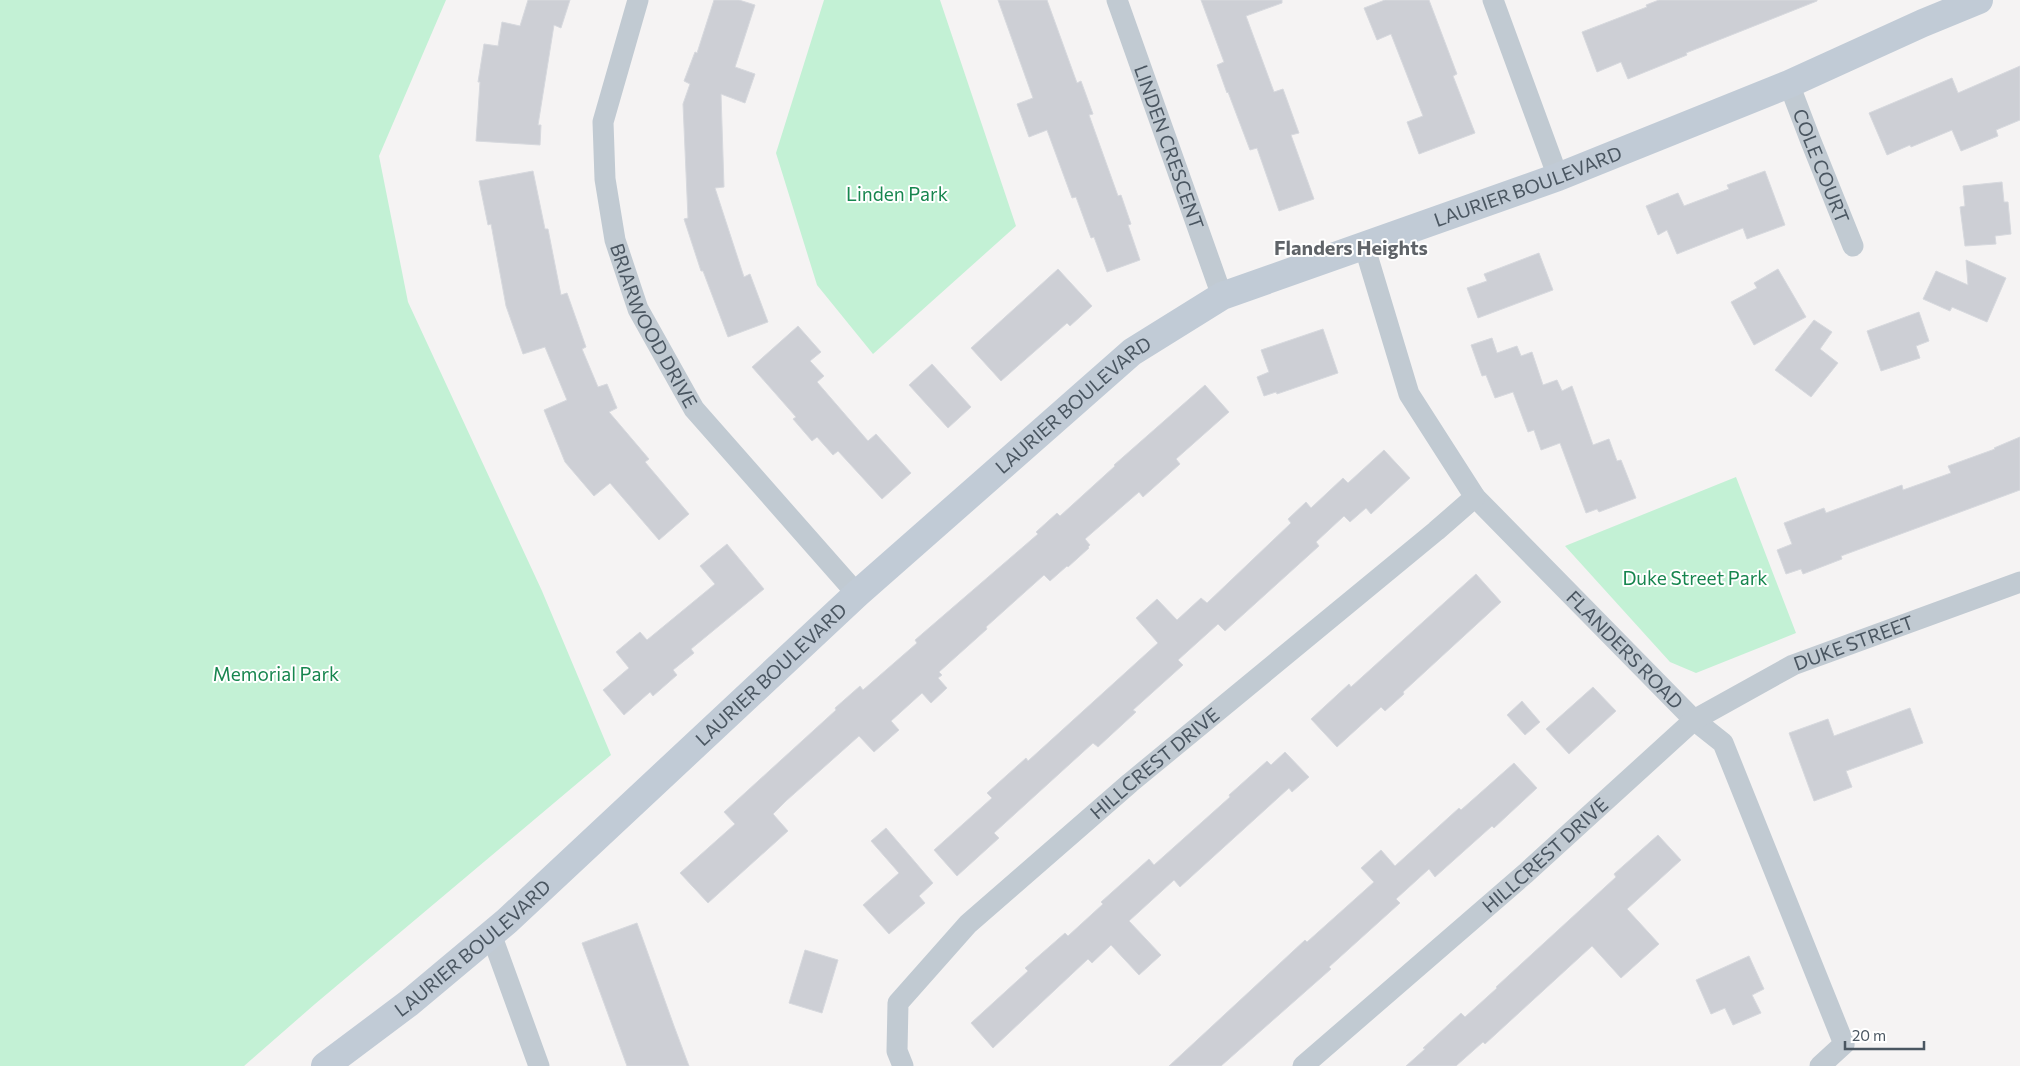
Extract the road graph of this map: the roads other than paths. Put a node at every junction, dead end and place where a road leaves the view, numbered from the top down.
1 (638, 0) edge
2 (1117, 0) edge
3 (1493, 0) edge
4 (1979, 0) edge
5 (1789, 84) junction
6 (1558, 177) junction
7 (1364, 245) junction
8 (1853, 246) dead end
9 (1222, 296) junction
10 (1475, 496) junction
11 (2020, 582) edge
12 (857, 594) junction
13 (1694, 720) junction
14 (490, 934) junction
15 (325, 1066) edge
16 (539, 1066) edge
17 (903, 1066) edge
18 (1303, 1066) edge
19 (1820, 1066) edge

1 - 12 street, BRIARWOOD DRIVE
2 - 9 street, LINDEN CRESCENT
3 - 6 street
4 - 5 street, LAURIER BOULEVARD
5 - 6 street, LAURIER BOULEVARD
5 - 8 street, COLE COURT
6 - 7 street, LAURIER BOULEVARD
7 - 9 street, LAURIER BOULEVARD
7 - 10 street, FLANDERS ROAD
9 - 12 street, LAURIER BOULEVARD
10 - 13 street, FLANDERS ROAD
10 - 17 street, HILLCREST DRIVE
11 - 13 street, DUKE STREET
12 - 14 street, LAURIER BOULEVARD
13 - 18 street, HILLCREST DRIVE
13 - 19 street, FLANDERS ROAD
14 - 15 street, LAURIER BOULEVARD
14 - 16 street

